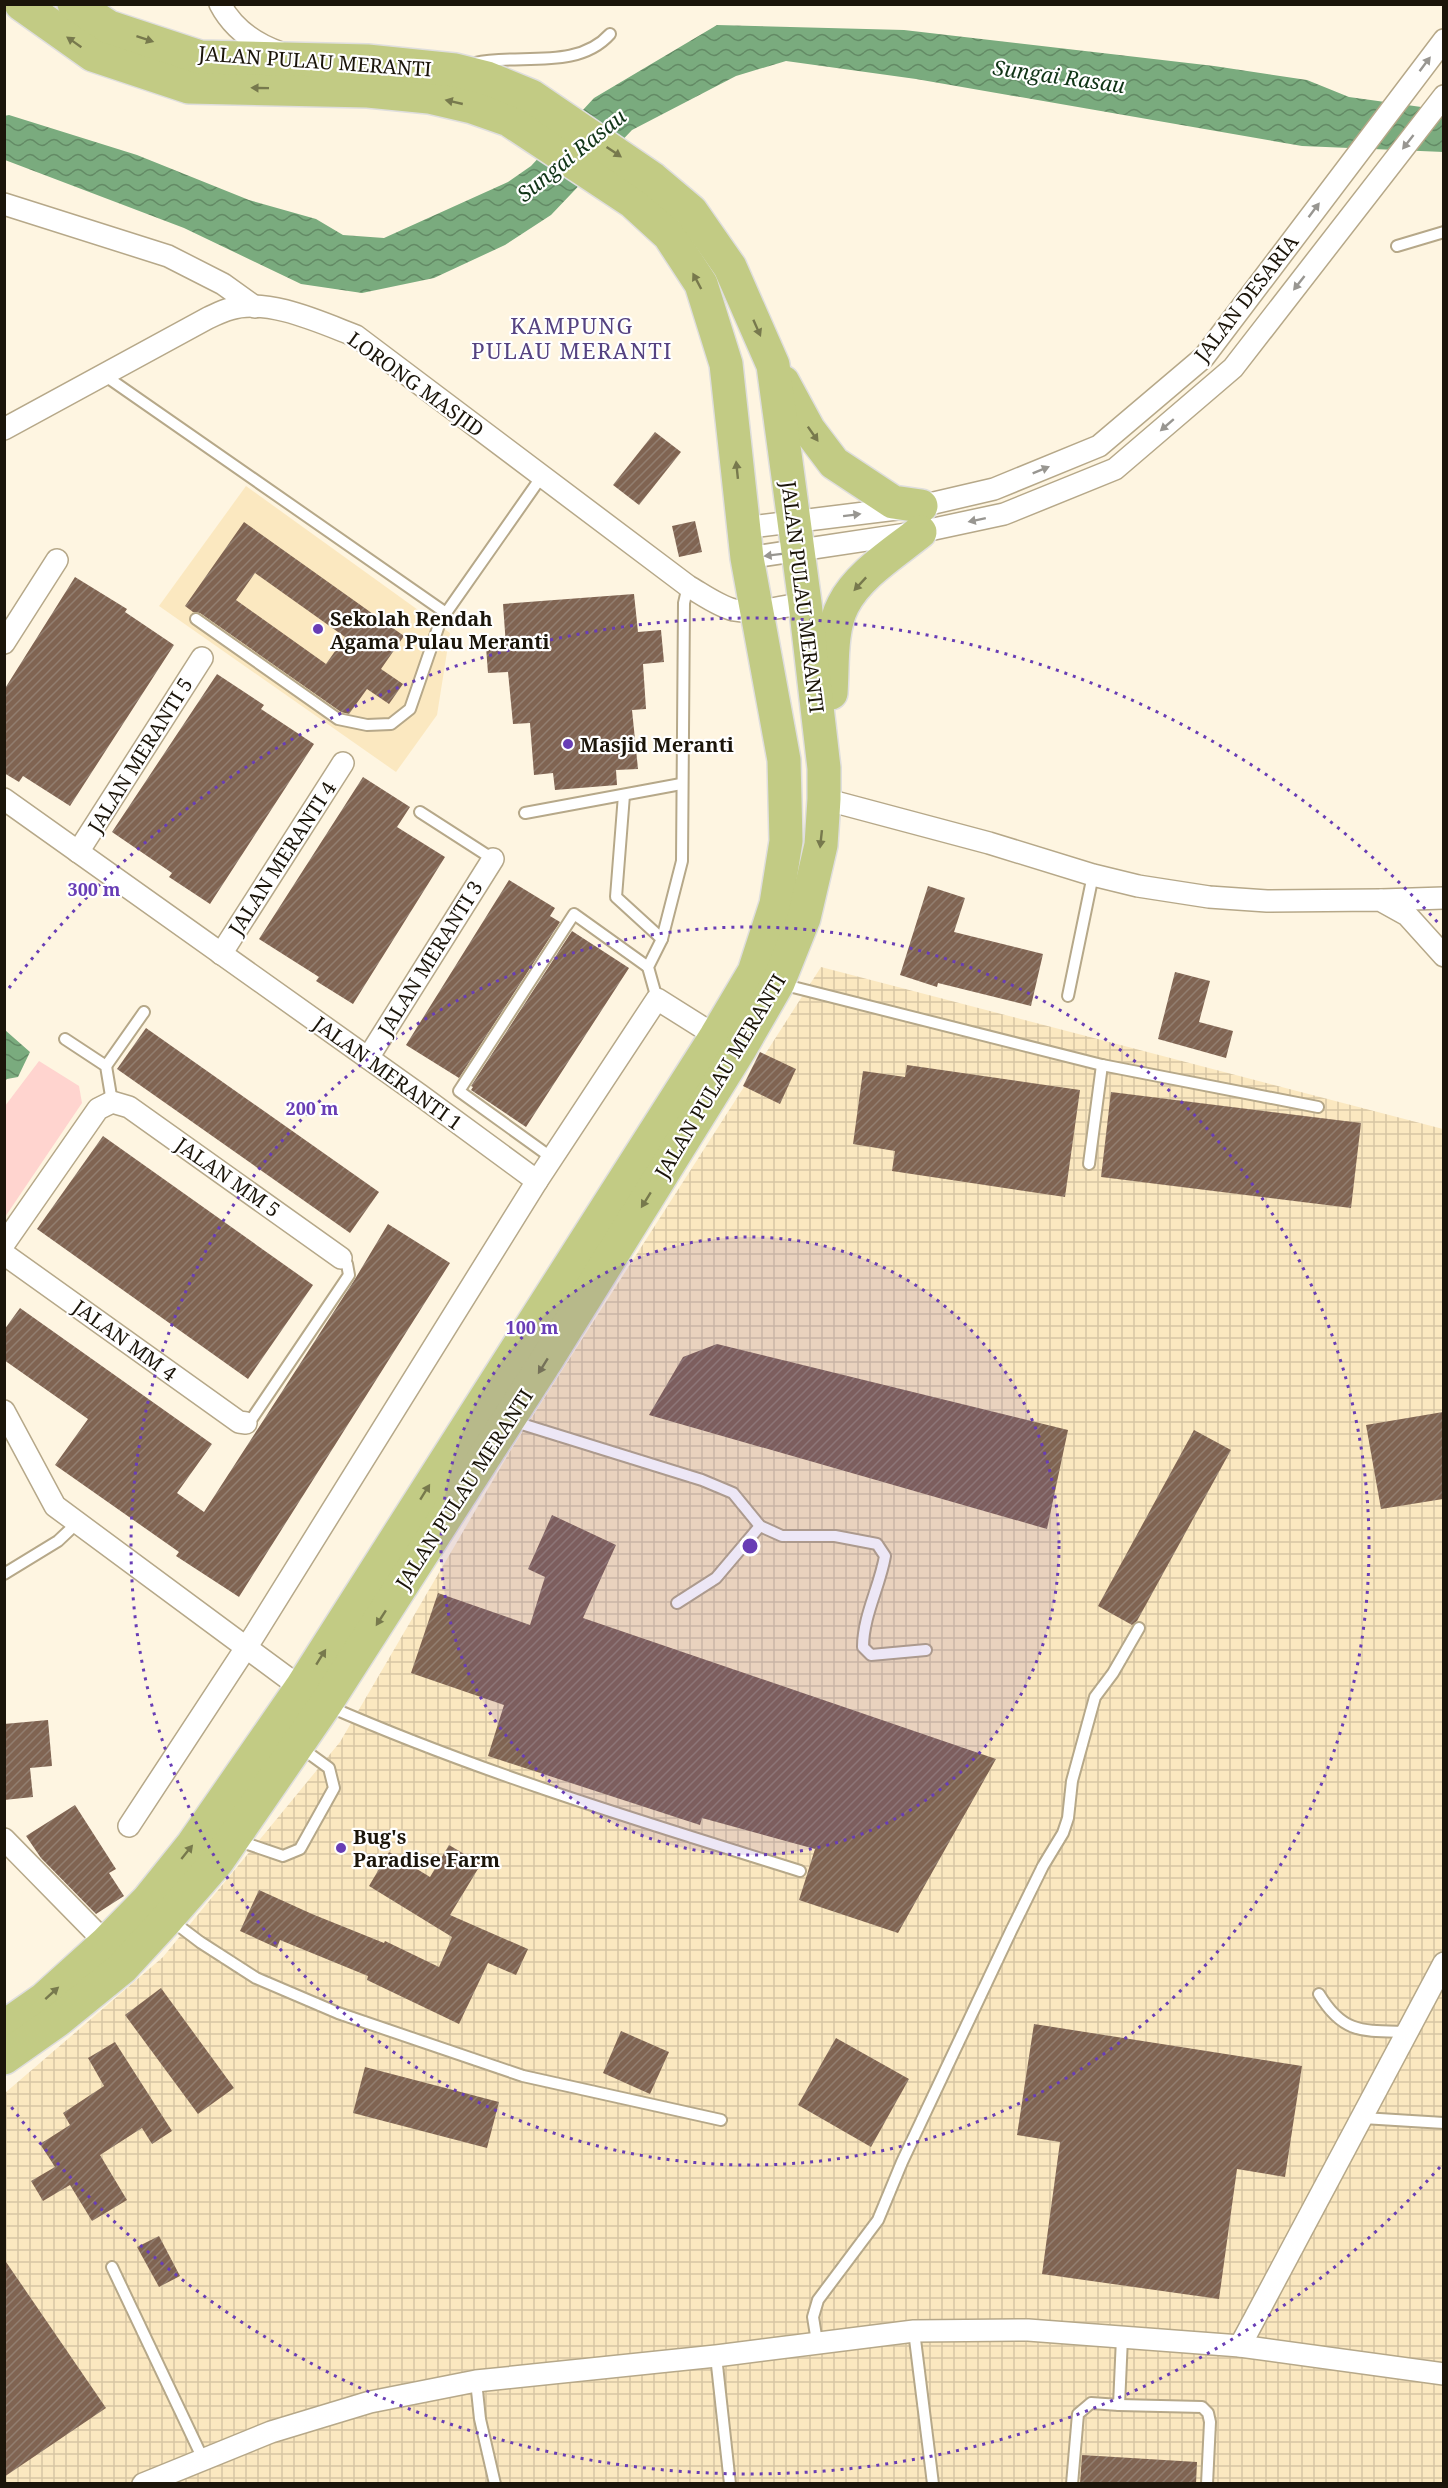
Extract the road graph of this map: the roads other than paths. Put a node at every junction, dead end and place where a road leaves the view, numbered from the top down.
1 (21, 4) edge
2 (74, 4) edge
3 (220, 4) edge
4 (610, 34) dead end
5 (1443, 40) edge
6 (304, 61) junction
7 (455, 70) junction
8 (1443, 97) edge
9 (643, 190) junction
10 (4, 204) edge
11 (1443, 232) edge
12 (1396, 246) dead end
13 (255, 307) junction
14 (773, 365) junction
15 (104, 375) junction
16 (4, 429) edge
17 (542, 476) junction
18 (920, 519) junction
19 (796, 537) junction
20 (745, 543) junction
21 (57, 560) dead end
22 (688, 586) junction
23 (805, 603) junction
24 (755, 610) junction
25 (446, 613) junction
26 (196, 619) dead end
27 (4, 643) edge
28 (202, 658) dead end
29 (343, 763) dead end
30 (681, 784) junction
31 (824, 784) junction
32 (624, 795) junction
33 (4, 799) edge
34 (420, 812) dead end
35 (525, 813) dead end
36 (78, 852) junction
37 (493, 859) joint
38 (1093, 875) junction
39 (1443, 898) edge
40 (1380, 900) junction
41 (662, 939) junction
42 (221, 954) junction
43 (1443, 956) edge
44 (648, 967) junction
45 (778, 983) junction
46 (1068, 996) dead end
47 (657, 999) junction
48 (144, 1012) dead end
49 (716, 1036) junction
50 (65, 1039) dead end
51 (368, 1058) junction
52 (1102, 1065) junction
53 (106, 1066) junction
54 (112, 1102) junction
55 (1318, 1107) dead end
56 (552, 1158) junction
57 (1089, 1164) dead end
58 (537, 1181) junction
59 (4, 1244) edge
60 (4, 1254) edge
61 (341, 1258) joint
62 (4, 1411) edge
63 (508, 1420) junction
64 (246, 1423) joint
65 (77, 1523) junction
66 (760, 1526) junction
67 (4, 1574) edge
68 (677, 1603) dead end
69 (1139, 1628) dead end
70 (247, 1647) junction
71 (926, 1650) dead end
72 (313, 1697) junction
73 (297, 1746) junction
74 (129, 1826) dead end
75 (4, 1839) edge
76 (233, 1839) junction
77 (800, 1871) dead end
78 (168, 1918) junction
79 (106, 1943) junction
80 (1443, 1963) edge
81 (1319, 1994) dead end
82 (4, 2027) edge
83 (1406, 2032) junction
84 (4, 2058) edge
85 (1363, 2118) junction
86 (721, 2120) dead end
87 (1443, 2123) edge
88 (112, 2267) dead end
89 (914, 2331) junction
90 (1122, 2338) junction
91 (817, 2342) junction
92 (1240, 2346) junction
93 (716, 2356) junction
94 (1443, 2374) edge
95 (476, 2381) junction
96 (1119, 2405) junction
97 (203, 2459) junction
98 (143, 2484) edge
99 (495, 2484) edge
100 (730, 2484) edge
101 (933, 2484) edge
102 (1072, 2484) edge
103 (1207, 2484) edge

9 -> 1 main road, JALAN PULAU MERANTI
2 -> 6 main road, JALAN PULAU MERANTI
3 - 6 street
4 - 7 lane
18 -> 5 street, JALAN DESARIA
6 - 7 main road, JALAN PULAU MERANTI
7 -> 9 main road, JALAN PULAU MERANTI
8 -> 18 street, JALAN DESARIA
9 -> 14 main road, JALAN PULAU MERANTI
20 -> 9 main road, JALAN PULAU MERANTI
10 - 13 street
11 - 12 lane
13 - 15 street, LORONG MASJID
13 - 17 street, LORONG MASJID
14 -> 18 main road
14 - 19 main road, JALAN PULAU MERANTI
15 - 16 street, LORONG MASJID
15 - 25 lane
17 - 22 street, LORONG MASJID
17 - 25 lane
18 - 19 street, JALAN DESARIA
19 -> 18 street, JALAN DESARIA
18 -> 31 main road
19 -> 20 street, JALAN DESARIA
19 - 20 street, JALAN DESARIA
19 - 23 main road, JALAN PULAU MERANTI
20 - 24 main road, JALAN PULAU MERANTI
21 - 27 street
22 - 24 street, LORONG MASJID
22 - 30 lane
23 - 24 street, LORONG MASJID
23 - 31 main road, JALAN PULAU MERANTI
24 - 49 main road, JALAN PULAU MERANTI
25 - 26 lane
28 - 36 street, JALAN MERANTI 5
29 - 42 street, JALAN MERANTI 4
30 - 32 lane
30 - 41 lane
31 - 38 street
31 -> 45 main road, JALAN PULAU MERANTI
32 - 35 lane
32 - 41 lane
33 - 36 street, JALAN MERANTI 1
34 - 37 lane
36 - 42 street, JALAN MERANTI 1
37 - 51 street, JALAN MERANTI 3
38 - 40 street
38 - 46 lane
39 - 40 street
40 - 43 street
41 - 44 lane
42 - 51 street, JALAN MERANTI 1
44 - 47 lane
44 - 56 lane
45 - 52 lane
45 -> 63 main road, JALAN PULAU MERANTI
47 - 49 street
47 - 56 street
48 - 53 lane
72 -> 49 main road, JALAN PULAU MERANTI
50 - 53 lane
51 - 58 street, JALAN MERANTI 1
52 - 55 lane
52 - 57 lane
53 - 54 lane
54 - 59 street
54 - 61 street, JALAN MM 5
56 - 58 street
58 - 70 street
60 - 64 street, JALAN MM 4
61 - 64 lane
62 - 65 street
63 - 66 lane
63 -> 72 main road, JALAN PULAU MERANTI
65 - 67 lane
65 - 70 street
66 - 68 lane
66 - 71 lane
69 - 91 lane
70 - 72 street
70 - 74 street
72 - 73 main road, JALAN PULAU MERANTI
72 - 77 lane
79 -> 72 main road, JALAN PULAU MERANTI
73 - 76 main road, JALAN PULAU MERANTI
73 - 76 lane
75 - 79 street
76 - 78 main road, JALAN PULAU MERANTI
78 - 84 main road, JALAN PULAU MERANTI
78 - 86 lane
82 -> 79 main road, JALAN PULAU MERANTI
80 - 83 street
81 - 83 lane
83 - 85 street
85 - 87 lane
85 - 92 street
88 - 97 lane
89 - 90 street
89 - 91 street
89 - 101 lane
90 - 92 street
90 - 96 lane
91 - 93 street
92 - 94 street
93 - 95 street
93 - 100 lane
95 - 97 street
95 - 99 lane
96 - 102 lane
96 - 103 lane
97 - 98 street

